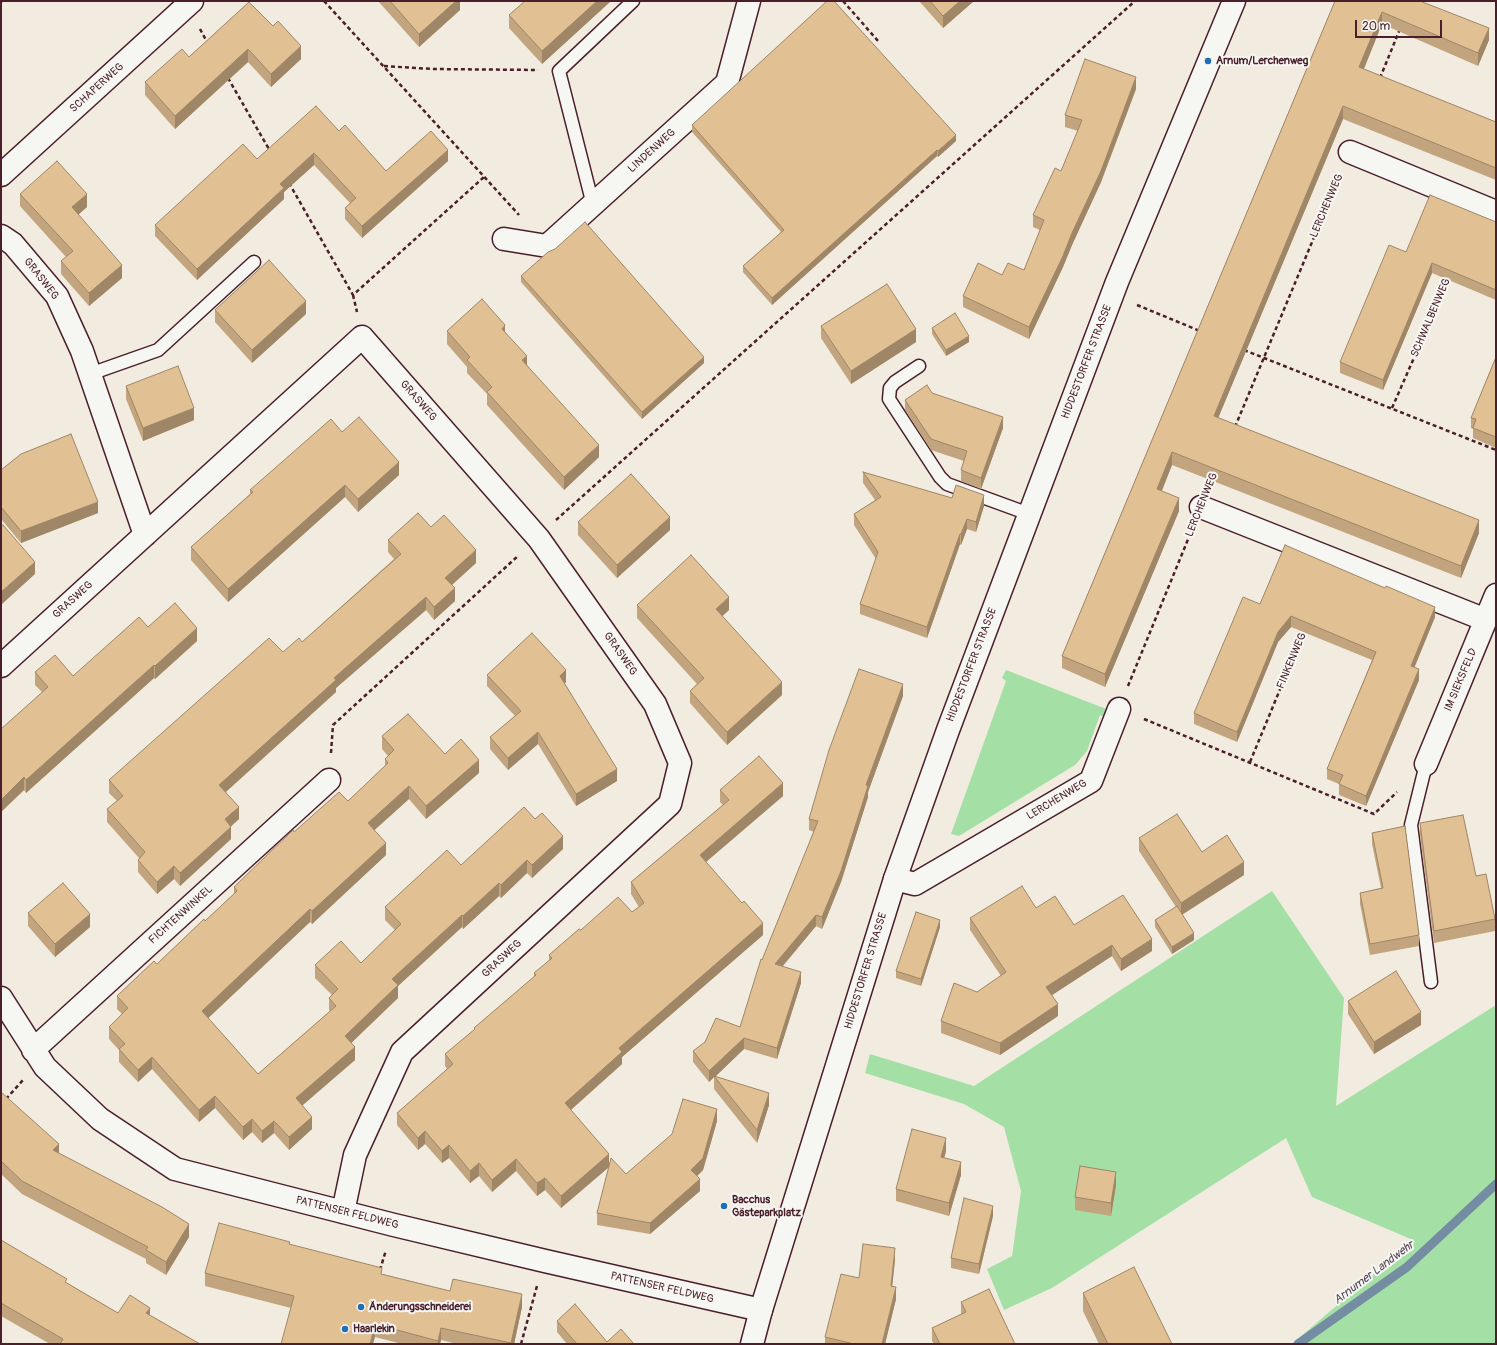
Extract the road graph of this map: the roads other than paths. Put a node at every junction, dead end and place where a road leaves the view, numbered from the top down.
1 (633, 1) edge
2 (749, 1) edge
3 (1234, 1) edge
4 (189, 4) edge
5 (1350, 152) road end
6 (1, 175) edge
7 (593, 205) junction
8 (1496, 212) edge
9 (1, 236) edge
10 (504, 239) dead end
11 (254, 262) dead end
12 (919, 366) dead end
13 (90, 374) junction
14 (1201, 507) road end
15 (1029, 514) junction
16 (145, 535) junction
17 (1496, 595) edge
18 (1486, 620) junction
19 (1, 666) edge
20 (1119, 709) road end
21 (1426, 764) joint
22 (329, 780) road end
23 (895, 879) junction
24 (1431, 982) dead end
25 (1, 998) edge
26 (37, 1055) junction
27 (343, 1212) junction
28 (761, 1310) junction
29 (752, 1344) edge

1 - 7 lane
2 - 7 street, LINDENWEG
3 - 15 street, HIDDESTORFER STRASSE
4 - 6 street, SCHAPERWEG
5 - 8 street
7 - 10 street, LINDENWEG
9 - 13 street, GRASWEG
11 - 13 lane
12 - 15 lane
13 - 16 street, GRASWEG
14 - 18 street
15 - 23 street, HIDDESTORFER STRASSE
16 - 19 street, GRASWEG
16 - 27 street, GRASWEG
17 - 18 street, IM SIEKSFELD
18 - 21 street, IM SIEKSFELD
20 - 23 street, LERCHENWEG
21 - 24 lane
22 - 26 street, FICHTENWINKEL
23 - 28 street, HIDDESTORFER STRASSE
25 - 26 street, PATTENSER FELDWEG
26 - 27 street, PATTENSER FELDWEG
27 - 28 street, PATTENSER FELDWEG
28 - 29 street, HIDDESTORFER STRASSE

